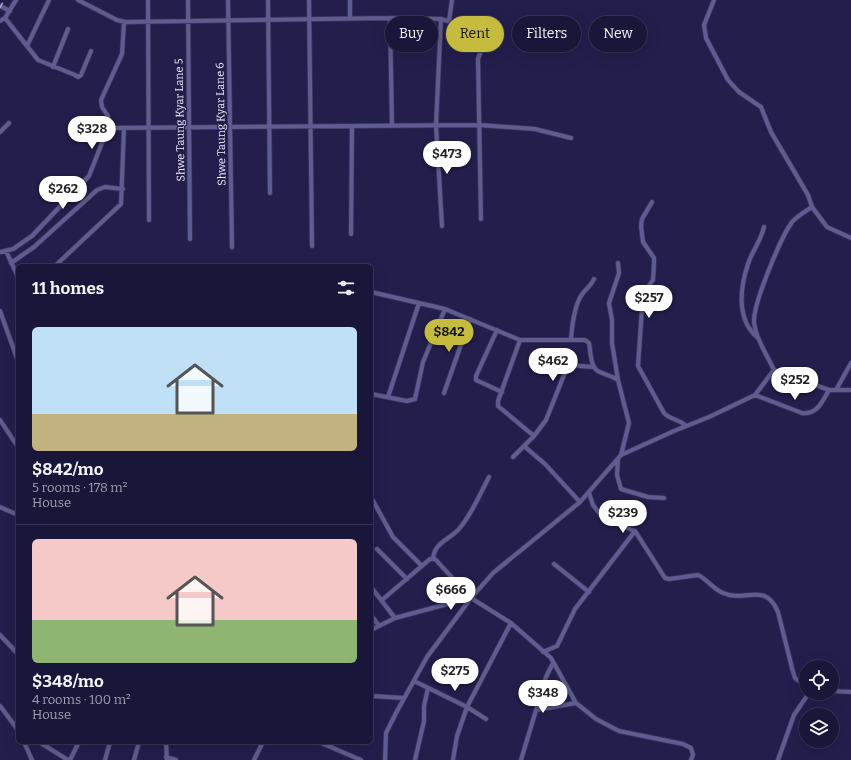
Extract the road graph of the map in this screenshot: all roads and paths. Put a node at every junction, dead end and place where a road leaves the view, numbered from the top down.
1 (16, 0) edge
2 (49, 0) edge
3 (78, 0) edge
4 (148, 0) edge
5 (188, 0) edge
6 (228, 0) edge
7 (268, 0) edge
8 (309, 0) edge
9 (350, 0) edge
10 (452, 0) edge
11 (714, 0) edge
12 (83, 1) edge
13 (0, 6) edge
14 (10, 11) junction
15 (450, 16) edge
16 (5, 18) junction
17 (350, 18) junction
18 (385, 18) edge
19 (268, 19) junction
20 (309, 19) junction
21 (440, 19) joint
22 (228, 20) junction
23 (446, 20) edge
24 (0, 21) edge
25 (148, 21) junction
26 (188, 21) junction
27 (124, 22) junction
28 (68, 29) dead end
29 (27, 46) junction
30 (91, 51) dead end
31 (391, 52) edge
32 (481, 52) edge
33 (53, 67) junction
34 (9, 123) dead end
35 (436, 125) junction
36 (479, 125) junction
37 (311, 126) junction
38 (352, 126) junction
39 (392, 126) junction
40 (189, 127) junction
41 (230, 127) junction
42 (270, 127) junction
43 (109, 128) junction
44 (124, 128) junction
45 (149, 128) junction
46 (0, 132) edge
47 (571, 138) dead end
48 (123, 189) junction
49 (270, 193) dead end
50 (652, 202) dead end
51 (812, 207) junction
52 (481, 219) dead end
53 (150, 220) dead end
54 (442, 226) dead end
55 (764, 227) dead end
56 (351, 234) dead end
57 (851, 238) edge
58 (190, 239) dead end
59 (312, 246) dead end
60 (232, 247) dead end
61 (6, 251) junction
62 (0, 252) edge
63 (11, 263) junction
64 (618, 263) dead end
65 (57, 264) edge
66 (16, 273) edge
67 (594, 279) dead end
68 (373, 292) edge
69 (419, 303) junction
70 (445, 309) junction
71 (0, 311) edge
72 (470, 319) junction
73 (497, 330) junction
74 (758, 338) junction
75 (571, 339) junction
76 (520, 340) junction
77 (16, 355) edge
78 (851, 363) edge
79 (593, 367) junction
80 (774, 370) junction
81 (618, 380) junction
82 (829, 390) junction
83 (836, 390) junction
84 (851, 390) edge
85 (502, 392) junction
86 (444, 393) dead end
87 (373, 394) edge
88 (756, 395) junction
89 (388, 397) junction
90 (0, 420) edge
91 (686, 426) junction
92 (534, 436) junction
93 (16, 444) edge
94 (524, 446) junction
95 (513, 457) dead end
96 (620, 457) junction
97 (489, 477) dead end
98 (589, 493) junction
99 (664, 498) dead end
100 (373, 501) edge
101 (580, 502) junction
102 (0, 507) edge
103 (16, 514) edge
104 (636, 531) junction
105 (377, 549) dead end
106 (433, 558) junction
107 (554, 564) dead end
108 (422, 566) junction
109 (407, 579) junction
110 (373, 589) edge
111 (589, 592) junction
112 (471, 598) junction
113 (382, 600) junction
114 (373, 618) edge
115 (395, 618) junction
116 (511, 623) junction
117 (379, 626) junction
118 (373, 629) edge
119 (0, 635) edge
120 (16, 652) edge
121 (543, 652) junction
122 (553, 663) junction
123 (799, 680) edge
124 (414, 681) junction
125 (428, 688) junction
126 (839, 691) edge
127 (851, 692) edge
128 (373, 696) edge
129 (404, 698) junction
130 (804, 700) edge
131 (576, 703) junction
132 (0, 706) edge
133 (467, 707) junction
134 (536, 710) junction
135 (486, 719) dead end
136 (16, 727) edge
137 (25, 744) edge
138 (48, 744) edge
139 (78, 744) edge
140 (109, 744) edge
141 (138, 744) edge
142 (166, 744) edge
143 (262, 744) edge
144 (324, 744) edge
145 (166, 759) edge
146 (32, 760) edge
147 (69, 760) edge
148 (105, 760) edge
149 (134, 760) edge
150 (176, 760) edge
151 (254, 760) edge
152 (361, 760) edge
153 (385, 760) edge
154 (415, 760) edge
155 (453, 760) edge
156 (521, 760) edge
157 (691, 760) edge
158 (778, 760) edge

1 - 14 street
2 - 29 street
3 - 12 street
4 - 25 street
5 - 26 street, Shwe Taung Kyar Lane 5
6 - 22 street, Shwe Taung Kyar Lane 6
7 - 19 street
8 - 20 street
9 - 17 street
10 - 15 street
11 - 51 street
12 - 27 street
13 - 14 street
14 - 16 street
16 - 24 street
16 - 29 street
17 - 18 street
17 - 20 street
19 - 20 street
19 - 22 street
19 - 42 street
20 - 37 street
21 - 23 street
21 - 35 street
22 - 26 street
22 - 41 street, Shwe Taung Kyar Lane 6
25 - 26 street
25 - 27 street
25 - 45 street
26 - 40 street, Shwe Taung Kyar Lane 5
27 - 43 street
28 - 33 street
29 - 33 street
30 - 33 street
31 - 39 street
32 - 36 street
34 - 46 street
35 - 36 street
35 - 39 street
35 - 54 street
36 - 47 street
36 - 52 street
37 - 38 street
37 - 42 street
37 - 59 street
38 - 39 street
38 - 56 street
40 - 41 street
40 - 45 street
40 - 58 street, Shwe Taung Kyar Lane 5
41 - 42 street
41 - 60 street, Shwe Taung Kyar Lane 6
42 - 49 street
43 - 44 street
43 - 61 street
44 - 45 street
44 - 48 street
45 - 53 street
48 - 63 street
48 - 65 street
50 - 91 street
51 - 57 street
51 - 74 street
55 - 74 street
61 - 62 street
61 - 63 street
63 - 66 street
64 - 81 street
67 - 75 street
68 - 69 street
69 - 70 street
69 - 89 street
70 - 72 street
70 - 89 street
71 - 77 street
72 - 73 street
72 - 86 street
73 - 76 street
73 - 85 street
74 - 80 street
75 - 76 street
75 - 79 street
76 - 85 street
78 - 83 street
79 - 81 street
79 - 92 street
80 - 82 street
80 - 88 street
81 - 96 street
82 - 83 street
82 - 88 street
83 - 84 street
85 - 92 street
87 - 89 street
88 - 91 street
90 - 93 street
91 - 96 street
92 - 94 street
94 - 95 street
94 - 101 street
96 - 98 street
96 - 99 street
97 - 106 street
98 - 101 street
98 - 104 street
100 - 108 street
101 - 112 street
102 - 103 street
104 - 111 street
104 - 123 street
105 - 109 street
106 - 108 street
106 - 112 street
107 - 111 street
108 - 109 street
109 - 113 street
110 - 113 street
111 - 121 street
112 - 115 street
112 - 116 street
112 - 124 street
113 - 115 street
114 - 117 street
115 - 117 street
116 - 121 street
116 - 133 street
117 - 118 street
119 - 120 street
121 - 122 street
122 - 131 street
122 - 134 street
124 - 125 street
124 - 129 street
125 - 133 street
125 - 154 street
126 - 127 street
128 - 129 street
129 - 153 street
130 - 158 street
131 - 134 street
131 - 157 street
132 - 136 street
133 - 135 street
133 - 155 street
134 - 156 street
137 - 146 street
138 - 147 street
139 - 147 street
140 - 148 street
141 - 149 street
142 - 145 street
143 - 151 street
144 - 152 street
145 - 150 street

